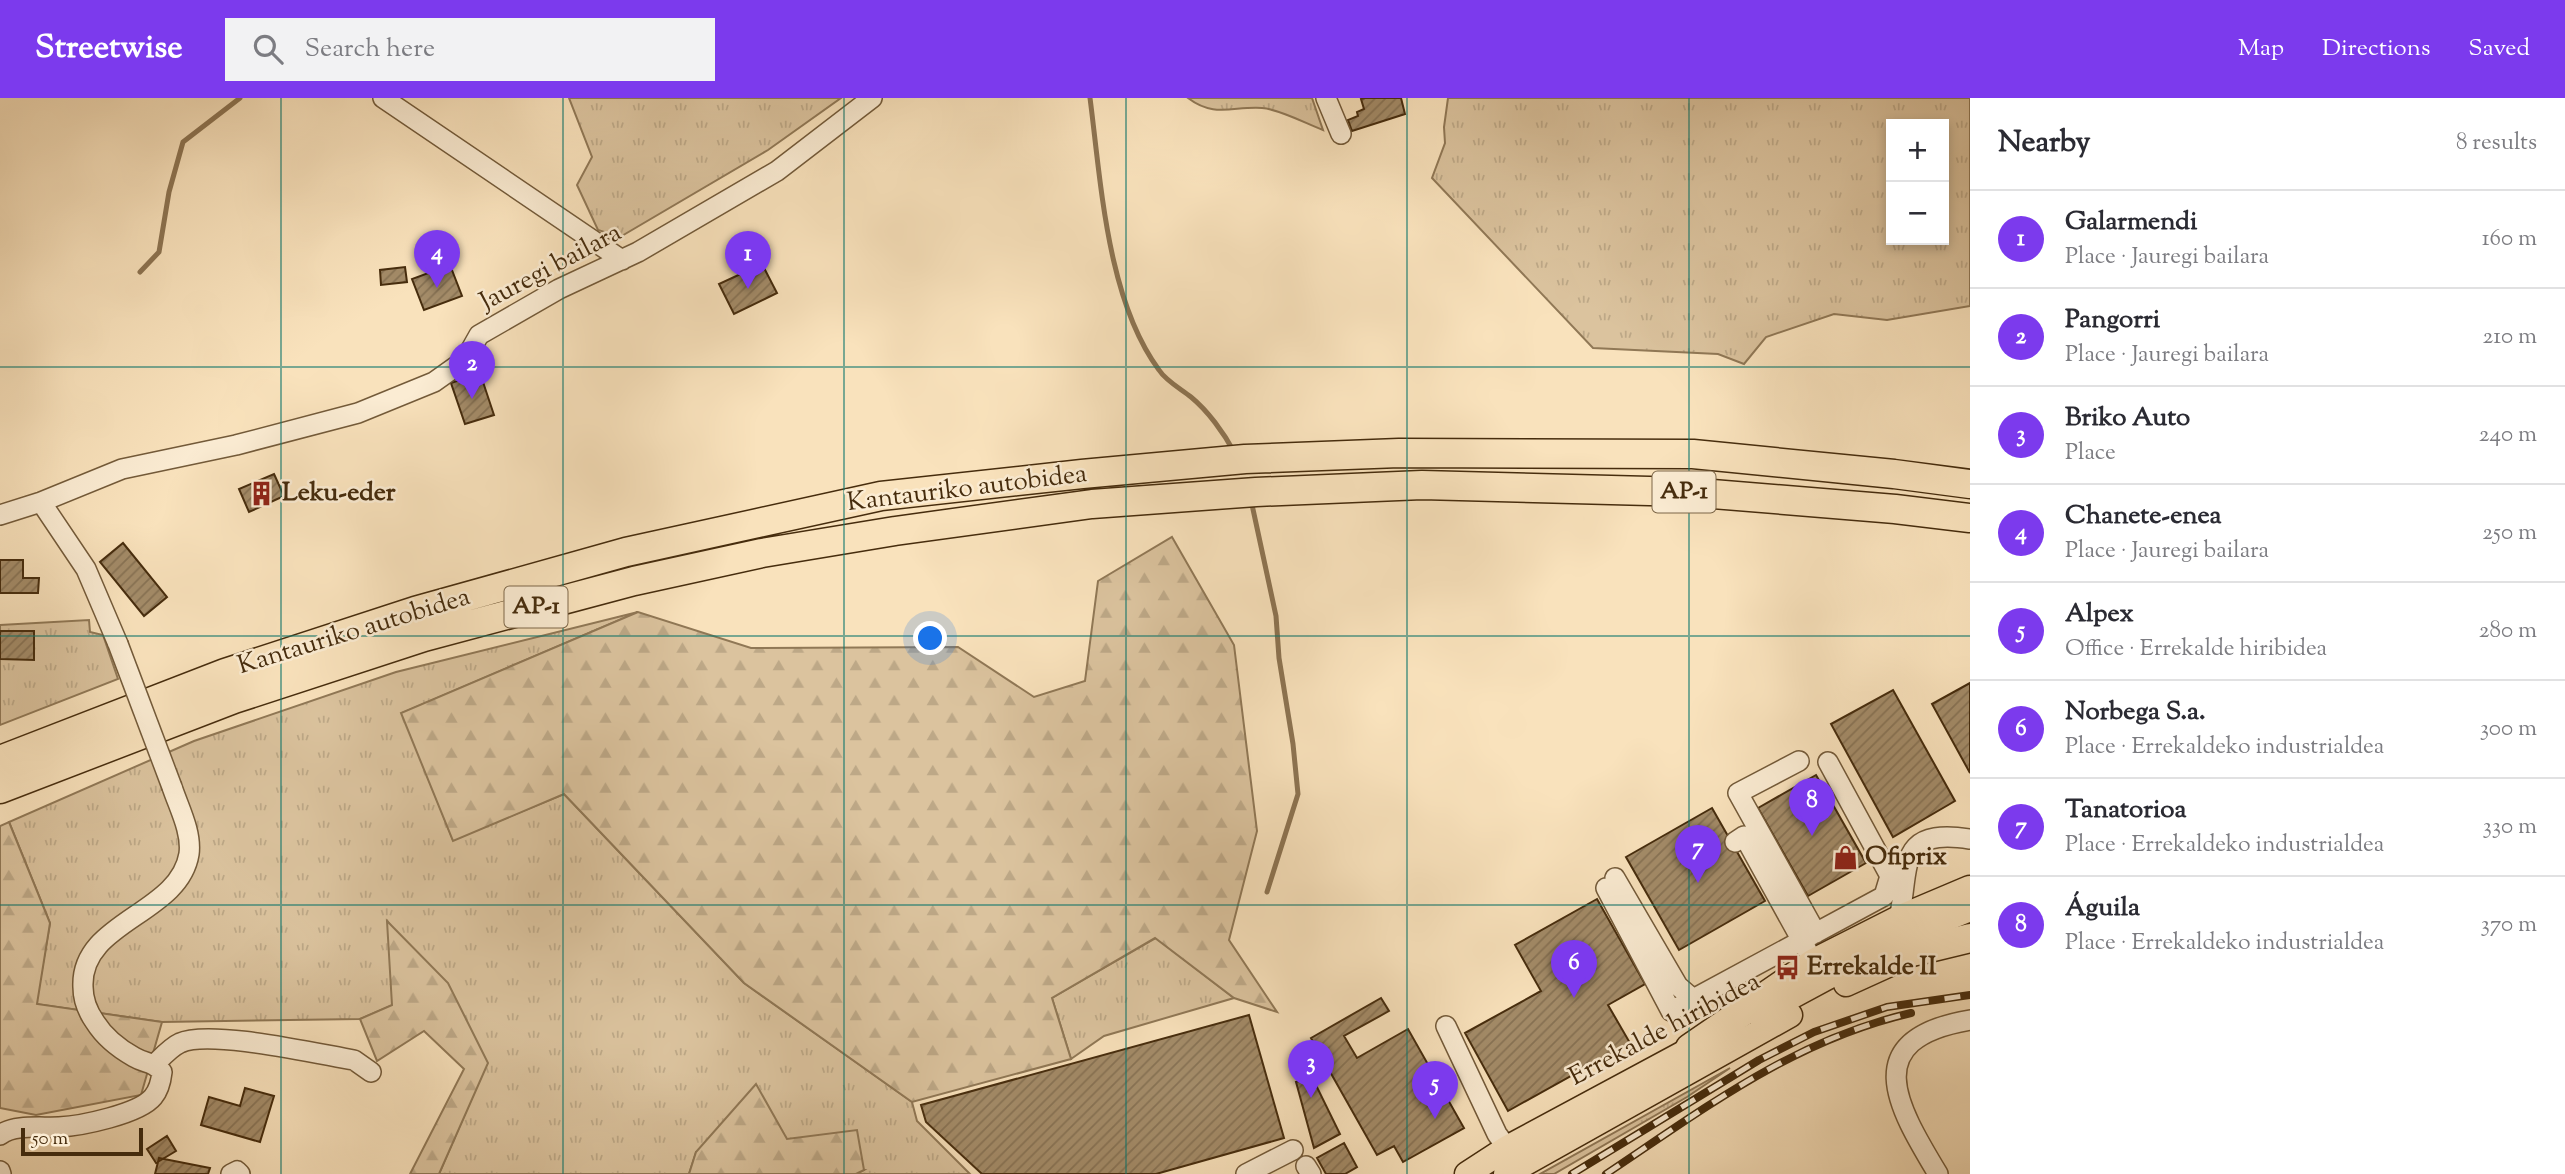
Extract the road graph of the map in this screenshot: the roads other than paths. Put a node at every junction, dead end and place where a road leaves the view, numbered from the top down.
1 (383, 98) edge
2 (872, 98) edge
3 (1326, 98) edge
4 (1341, 134) dead end
5 (622, 260) junction
6 (1970, 484) edge
7 (41, 502) junction
8 (0, 515) edge
9 (1970, 518) edge
10 (0, 760) edge
11 (1798, 761) dead end
12 (1828, 762) dead end
13 (0, 789) edge
14 (1970, 839) edge
15 (1735, 842) dead end
16 (1906, 863) junction
17 (1891, 876) junction
18 (1610, 883) dead end
19 (1970, 890) edge
20 (1970, 900) edge
21 (1970, 909) edge
22 (1899, 920) junction
23 (1970, 929) edge
24 (1970, 939) edge
25 (1811, 946) junction
26 (1917, 951) junction
27 (1970, 1020) edge
28 (1446, 1027) dead end
29 (1690, 1048) junction
30 (155, 1064) junction
31 (371, 1072) dead end
32 (0, 1135) edge
33 (1507, 1148) junction
34 (1293, 1150) dead end
35 (231, 1174) edge
36 (240, 1174) edge
37 (1245, 1174) edge
38 (1467, 1174) edge
39 (1509, 1174) edge
40 (1938, 1174) edge

1 - 5 street
2 - 5 street, Jauregi bailara
3 - 4 street
5 - 7 street, Jauregi bailara
6 - 10 highway, Kantauriko autobidea / AP-1
7 - 8 street, Jauregi bailara
7 - 30 street, bridge
9 - 13 highway, Kantauriko autobidea / AP-1
11 - 25 street
12 - 17 street
14 - 16 street
15 - 25 street
16 - 17 street
16 - 22 street
17 - 25 street
18 - 25 street
19 - 22 highway
20 - 22 street
21 - 29 main road, Errekalde hiribidea
22 - 25 highway
23 - 26 main road, Errekalde hiribidea
24 - 26 highway
25 - 29 highway
26 - 39 main road, Errekalde hiribidea
27 - 40 street
28 - 33 street
29 - 33 main road, Errekalde hiribidea
30 - 31 street
30 - 32 street
33 - 38 main road, Errekalde hiribidea
34 - 37 street
35 - 36 street

